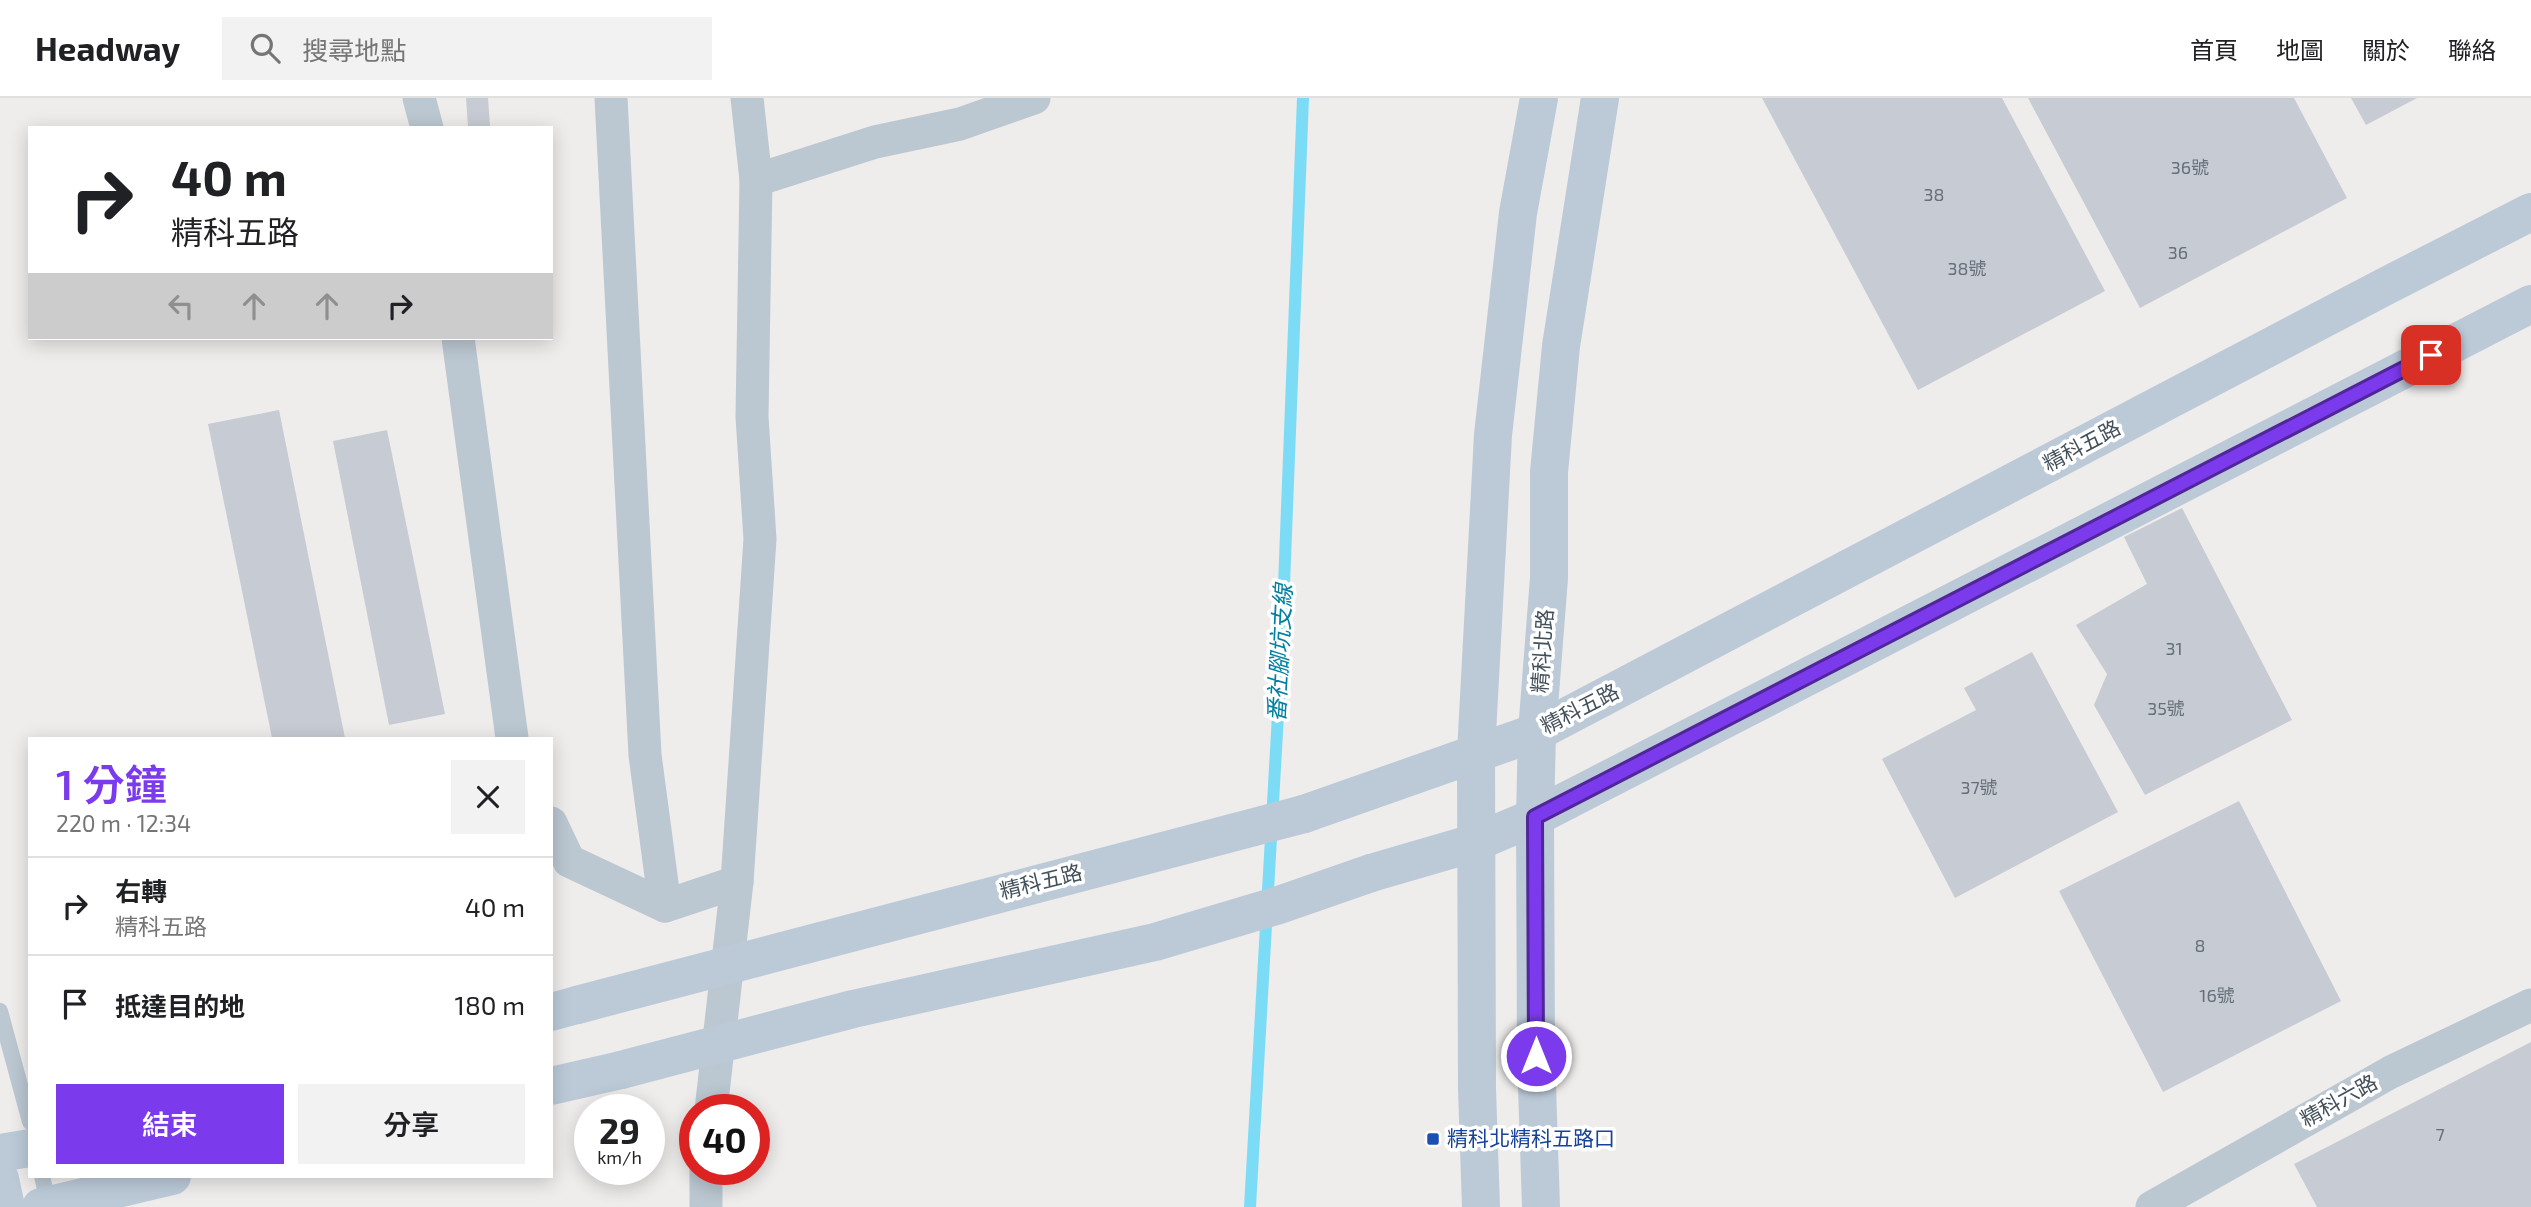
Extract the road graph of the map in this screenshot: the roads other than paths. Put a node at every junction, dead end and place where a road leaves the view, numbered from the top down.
1 (419, 98) edge
2 (611, 98) edge
3 (747, 98) edge
4 (1034, 98) edge
5 (1539, 98) edge
6 (1600, 98) edge
7 (427, 126) edge
8 (756, 180) junction
9 (2531, 212) edge
10 (2531, 304) edge
11 (458, 340) edge
12 (1537, 732) junction
13 (512, 737) edge
14 (1476, 753) junction
15 (1535, 817) junction
16 (553, 827) edge
17 (1474, 843) junction
18 (737, 882) junction
19 (665, 906) junction
20 (2531, 1005) edge
21 (564, 1008) edge
22 (0, 1010) edge
23 (553, 1086) edge
24 (713, 1094) edge
25 (28, 1115) edge
26 (28, 1148) edge
27 (0, 1153) edge
28 (161, 1178) edge
29 (0, 1179) edge
30 (706, 1185) edge
31 (45, 1199) edge
32 (6, 1207) edge
33 (706, 1207) edge
34 (1481, 1207) edge
35 (1541, 1207) edge
36 (2152, 1207) edge

1 - 7 street
2 - 19 street
3 - 8 street
4 - 8 street
5 - 14 street
6 - 12 street, 精科北路
8 - 18 street
9 - 12 street, 精科五路
10 - 15 street
11 - 13 street
12 - 14 street, 精科五路
12 - 15 street, 精科北路
14 - 17 street
14 - 21 street, 精科五路, bridge
15 - 17 street
15 - 35 street, 精科北路
16 - 19 street
17 - 23 street, bridge
17 - 34 street
18 - 19 street
18 - 24 street
20 - 36 street, 精科六路
22 - 25 lane
26 - 27 street
28 - 31 street
29 - 32 street
30 - 33 street

